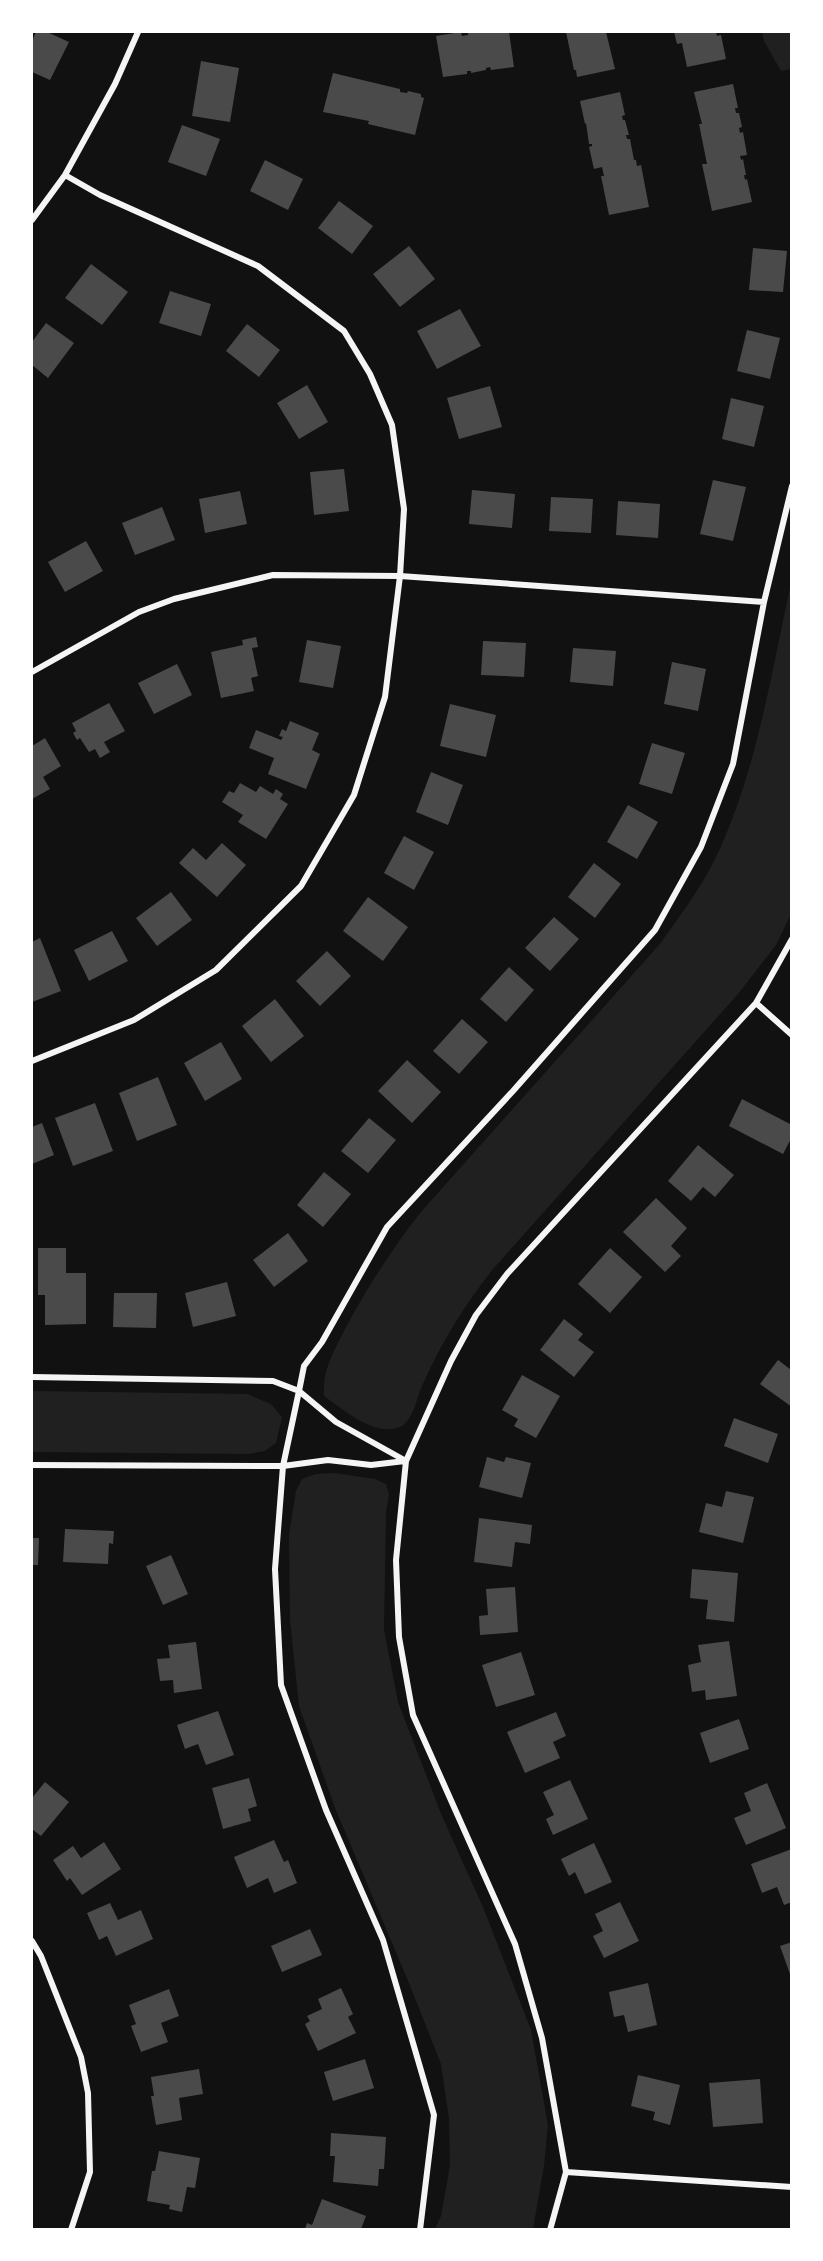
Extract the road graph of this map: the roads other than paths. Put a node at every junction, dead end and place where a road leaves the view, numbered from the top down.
1 (138, 32) edge
2 (65, 175) junction
3 (32, 220) edge
4 (792, 486) edge
5 (400, 576) junction
6 (764, 602) junction
7 (32, 672) edge
8 (792, 939) edge
9 (756, 1003) junction
10 (792, 1035) edge
11 (32, 1061) edge
12 (32, 1377) edge
13 (299, 1391) junction
14 (406, 1461) junction
15 (32, 1465) edge
16 (283, 1466) junction
17 (32, 1941) edge
18 (566, 2172) junction
19 (792, 2187) edge
20 (71, 2229) edge
21 (420, 2229) edge
22 (550, 2229) edge

1 - 2 street
2 - 3 street
2 - 5 street
4 - 6 street
5 - 6 street
5 - 7 street
5 - 11 street
6 - 13 street
8 - 9 street
9 - 10 street
9 - 14 street
12 - 13 street
13 - 14 street
13 - 16 street
14 - 16 street
14 - 18 street
15 - 16 street
16 - 21 street
17 - 20 street
18 - 19 street
18 - 22 street

